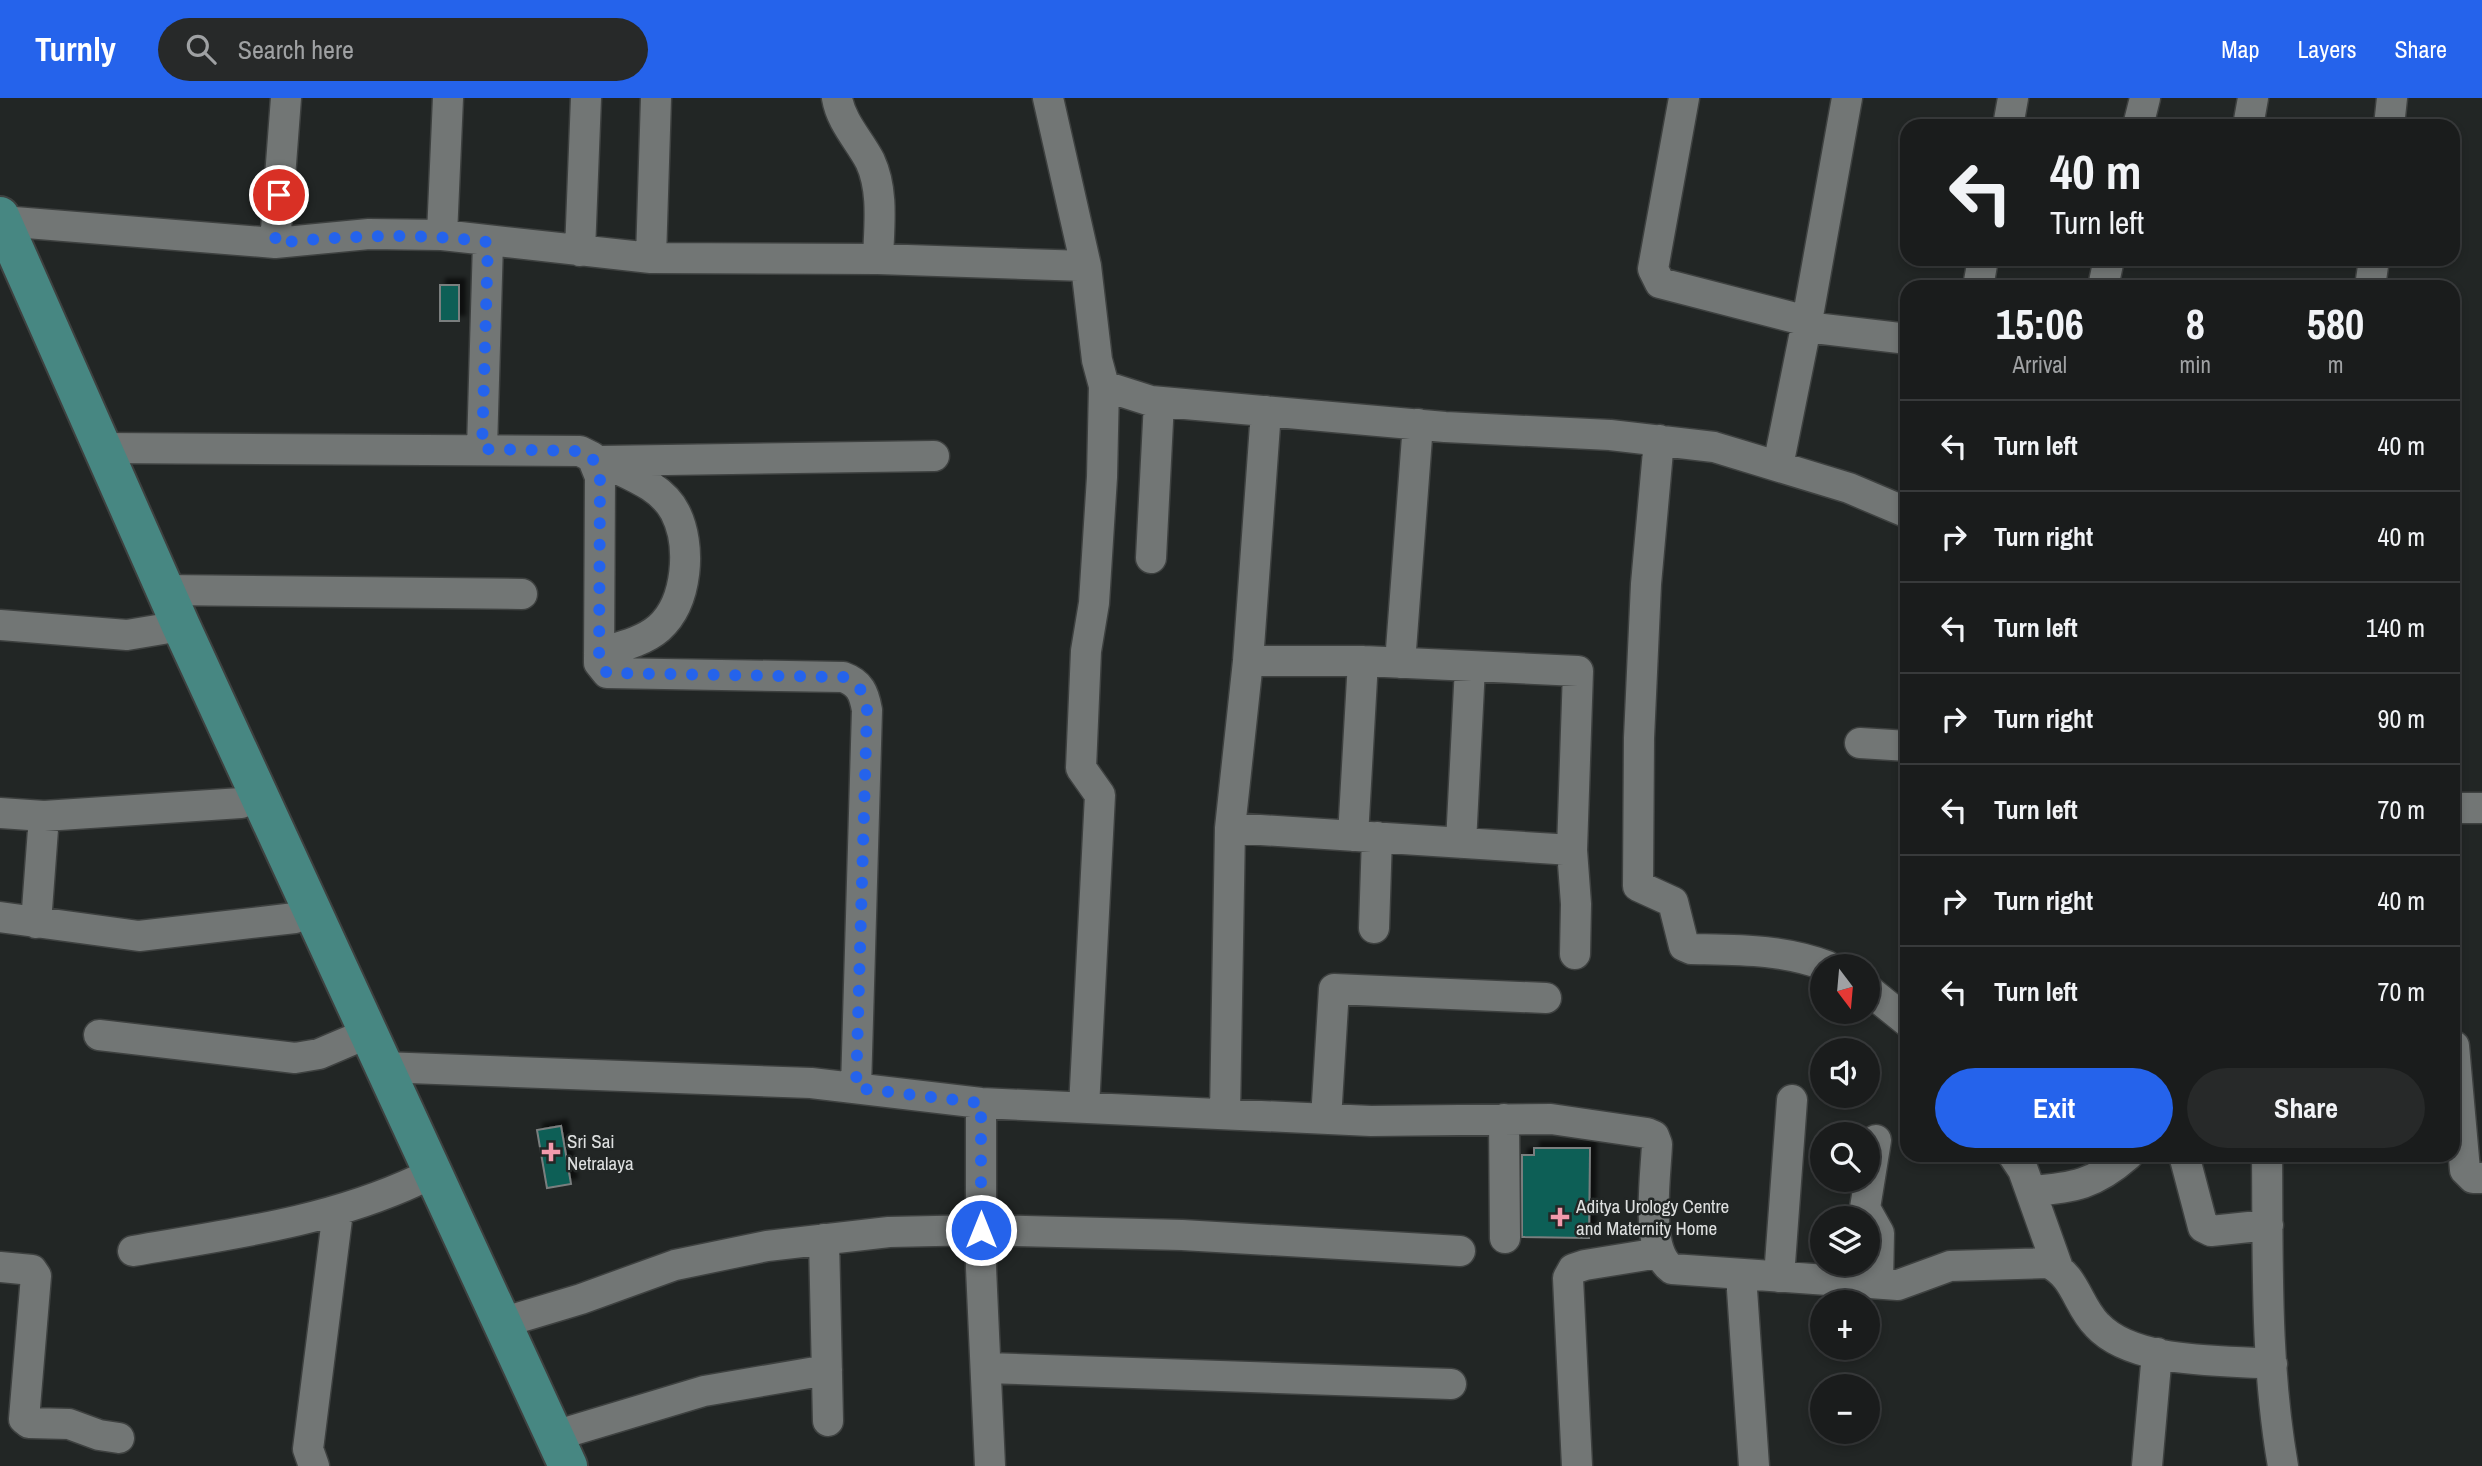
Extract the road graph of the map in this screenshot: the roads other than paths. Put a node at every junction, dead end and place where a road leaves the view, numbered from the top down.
1 (286, 98) edge
2 (448, 98) edge
3 (586, 98) edge
4 (656, 98) edge
5 (837, 98) edge
6 (1048, 98) edge
7 (1684, 98) edge
8 (1847, 98) edge
9 (2013, 98) edge
10 (2144, 98) edge
11 (2253, 98) edge
12 (2392, 98) edge
13 (2009, 119) edge
14 (2140, 119) edge
15 (2249, 119) edge
16 (2390, 119) edge
17 (1, 218) edge
18 (442, 235) junction
19 (488, 242) junction
20 (275, 243) junction
21 (580, 251) junction
22 (651, 258) junction
23 (878, 259) junction
24 (1086, 265) junction
25 (0, 279) edge
26 (1807, 324) junction
27 (1900, 338) edge
28 (1104, 386) junction
29 (1159, 401) junction
30 (1266, 411) junction
31 (1418, 424) junction
32 (1659, 440) junction
33 (102, 448) junction
34 (482, 449) junction
35 (934, 456) dead end
36 (596, 459) junction
37 (1778, 466) junction
38 (1900, 510) edge
39 (1151, 558) dead end
40 (165, 590) junction
41 (522, 594) dead end
42 (0, 625) edge
43 (170, 628) junction
44 (599, 653) junction
45 (1248, 661) junction
46 (1363, 661) junction
47 (1400, 663) junction
48 (1470, 667) junction
49 (1860, 743) dead end
50 (1900, 746) edge
51 (241, 803) junction
52 (2460, 808) edge
53 (2482, 808) edge
54 (0, 813) edge
55 (44, 816) junction
56 (1230, 828) junction
57 (1365, 836) junction
58 (1461, 843) junction
59 (1572, 850) junction
60 (0, 917) edge
61 (295, 918) junction
62 (36, 923) junction
63 (1374, 928) dead end
64 (1575, 954) dead end
65 (1810, 960) edge
66 (1546, 998) dead end
67 (1880, 999) edge
68 (1900, 1016) edge
69 (99, 1035) dead end
70 (352, 1040) junction
71 (382, 1067) junction
72 (856, 1088) junction
73 (1792, 1100) dead end
74 (981, 1103) junction
75 (1084, 1108) junction
76 (1225, 1114) junction
77 (2460, 1114) edge
78 (1326, 1119) junction
79 (1504, 1119) junction
80 (2020, 1162) edge
81 (2120, 1162) edge
82 (2186, 1162) edge
83 (2267, 1162) edge
84 (2482, 1178) edge
85 (418, 1180) junction
86 (2031, 1191) junction
87 (1868, 1192) edge
88 (338, 1211) junction
89 (2268, 1225) junction
90 (981, 1230) junction
91 (1505, 1238) dead end
92 (824, 1240) junction
93 (133, 1251) dead end
94 (1460, 1251) dead end
95 (1658, 1254) junction
96 (0, 1267) edge
97 (2059, 1268) junction
98 (1741, 1275) junction
99 (1779, 1277) junction
100 (1878, 1283) junction
101 (501, 1323) junction
102 (2157, 1353) junction
103 (2272, 1364) junction
104 (986, 1368) junction
105 (827, 1370) junction
106 (1451, 1384) dead end
107 (828, 1421) dead end
108 (119, 1438) dead end
109 (557, 1456) edge
110 (314, 1466) edge
111 (990, 1466) edge
112 (1577, 1466) edge
113 (1754, 1466) edge
114 (2147, 1466) edge
115 (2283, 1466) edge

1 - 20 street
2 - 18 street
3 - 21 street
4 - 22 street
5 - 23 street
6 - 24 street
7 - 26 street
8 - 26 street
9 - 13 street
10 - 14 street
11 - 15 street
12 - 16 street
17 - 20 street
17 - 33 main road
18 - 19 street
18 - 20 street
19 - 21 street
19 - 34 street
21 - 22 street
22 - 23 street
23 - 24 street
24 - 28 street
25 - 43 main road
26 - 27 street
26 - 37 street
28 - 29 street
28 - 75 street
29 - 30 street
29 - 39 street
30 - 31 street
30 - 45 street
31 - 32 street
31 - 47 street
32 - 37 street
32 - 65 street
33 - 34 street
33 - 40 main road
34 - 36 street
35 - 36 street
36 - 44 street
36 - 44 street
37 - 38 street
40 - 41 street
40 - 43 main road
42 - 43 street
43 - 51 main road
43 - 71 main road
44 - 72 street
45 - 46 street
45 - 56 street
46 - 47 street
46 - 57 street
47 - 48 street
48 - 58 street
48 - 59 street
49 - 50 street
51 - 55 street
51 - 61 main road
52 - 53 street
54 - 55 street
55 - 62 street
56 - 57 street
56 - 76 street
57 - 58 street
57 - 63 street
58 - 59 street
59 - 64 street
60 - 62 street
61 - 62 street
61 - 70 main road
66 - 78 street
67 - 68 street
69 - 70 street
70 - 85 main road
71 - 72 street
71 - 101 main road
72 - 74 street
73 - 99 street
74 - 75 street
74 - 90 street
75 - 76 street
76 - 78 street
77 - 84 street
78 - 79 street
79 - 91 street
79 - 95 street
80 - 86 street
81 - 86 street
82 - 89 street
83 - 89 street
85 - 88 street
85 - 109 main road
86 - 97 street
87 - 100 street
88 - 93 street
88 - 110 street
89 - 103 street
90 - 92 street
90 - 94 street
90 - 104 street
92 - 101 street
92 - 105 street
95 - 98 street
95 - 112 street
96 - 108 street
97 - 100 street
97 - 102 street
98 - 99 street
98 - 113 street
99 - 100 street
101 - 109 main road
102 - 103 street
102 - 114 street
103 - 115 street
104 - 106 street
104 - 111 street
105 - 107 street
105 - 109 street

